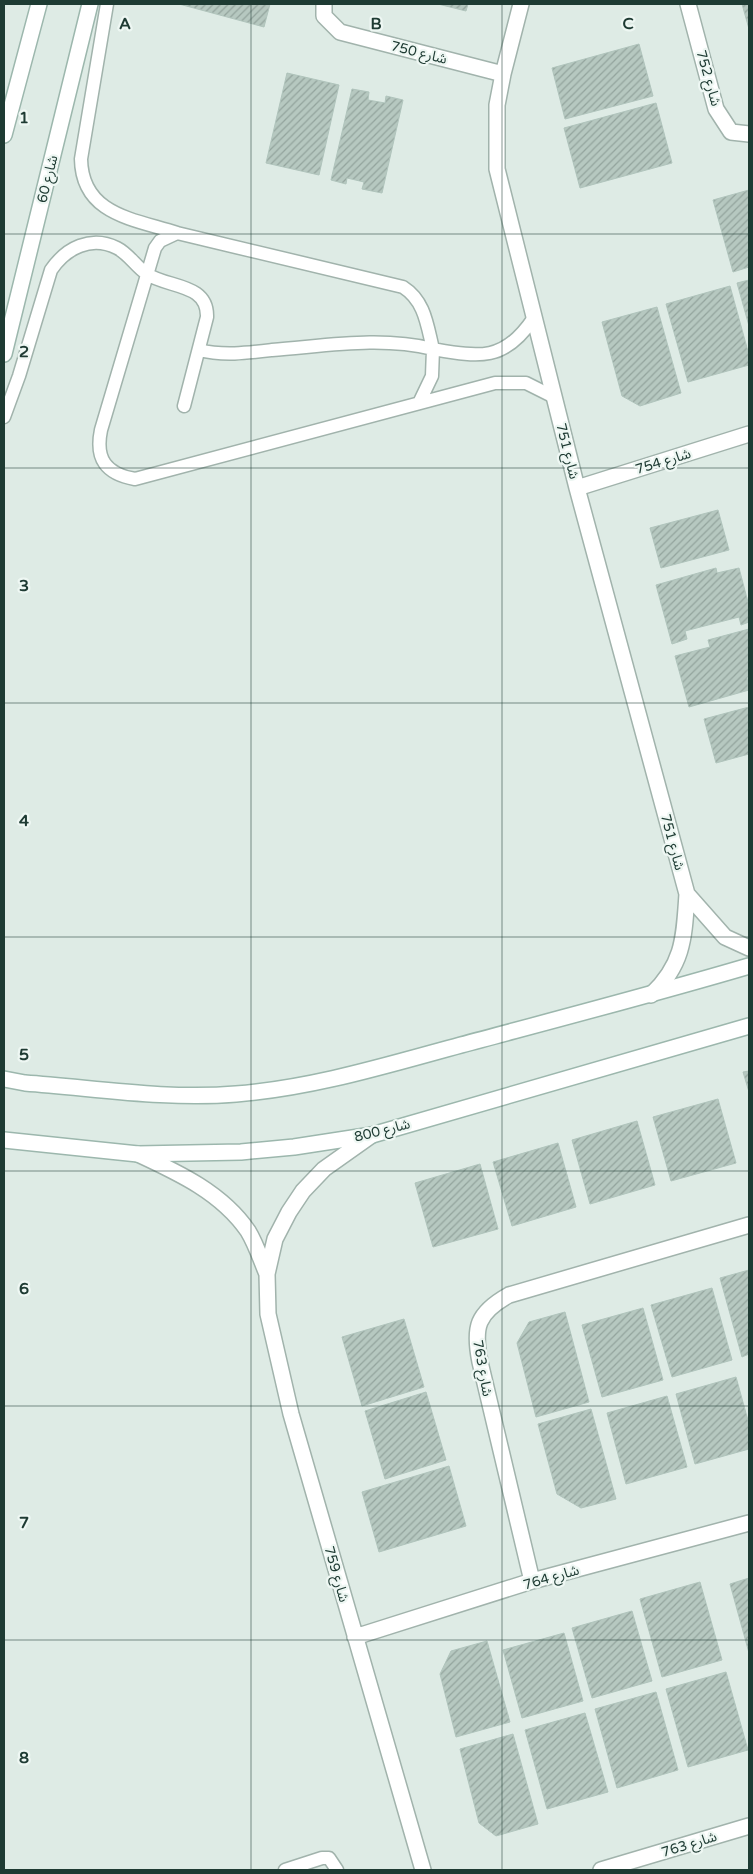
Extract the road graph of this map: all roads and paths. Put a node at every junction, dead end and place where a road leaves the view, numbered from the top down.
1 (39, 4) edge
2 (90, 4) edge
3 (107, 4) edge
4 (324, 4) edge
5 (521, 4) edge
6 (688, 4) edge
7 (503, 74) junction
8 (749, 134) edge
9 (4, 135) edge
10 (177, 233) junction
11 (147, 274) junction
12 (533, 319) junction
13 (433, 349) junction
14 (199, 350) junction
15 (4, 354) edge
16 (554, 397) junction
17 (420, 401) junction
18 (184, 406) dead end
19 (4, 417) edge
20 (749, 434) edge
21 (577, 488) junction
22 (686, 894) junction
23 (749, 948) edge
24 (749, 966) edge
25 (651, 994) junction
26 (749, 1026) edge
27 (4, 1078) edge
28 (372, 1135) junction
29 (4, 1140) edge
30 (138, 1154) junction
31 (749, 1225) edge
32 (267, 1274) junction
33 (749, 1524) edge
34 (532, 1582) junction
35 (355, 1637) junction
36 (749, 1826) edge
37 (285, 1870) edge
38 (337, 1870) edge
39 (423, 1870) edge
40 (601, 1870) edge

1 - 9 street
2 - 15 street, شارع 60
3 - 10 lane
4 - 7 street, شارع 750
5 - 7 street, شارع 751
6 - 8 street, شارع 752
7 - 12 street, شارع 751
10 - 11 lane
10 - 13 lane
11 - 14 lane
11 - 17 lane
11 - 19 lane
12 - 13 lane
12 - 16 street, شارع 751
13 - 14 lane
13 - 17 lane
14 - 18 lane
16 - 17 lane
16 - 21 street, شارع 751
20 - 21 street, شارع 754
21 - 22 street, شارع 751
22 - 23 street, شارع 751
22 - 25 street, شارع 751
24 - 25 street
25 - 27 street
26 - 28 street, شارع 800
28 - 30 street, شارع 800
28 - 32 street, شارع 759
29 - 30 street, شارع 800
30 - 32 street, شارع 759
31 - 34 street, شارع 763
32 - 35 street, شارع 759
33 - 34 street, شارع 764
34 - 35 street, شارع 764
35 - 39 street, شارع 759
36 - 40 street, شارع 763
37 - 38 lane

